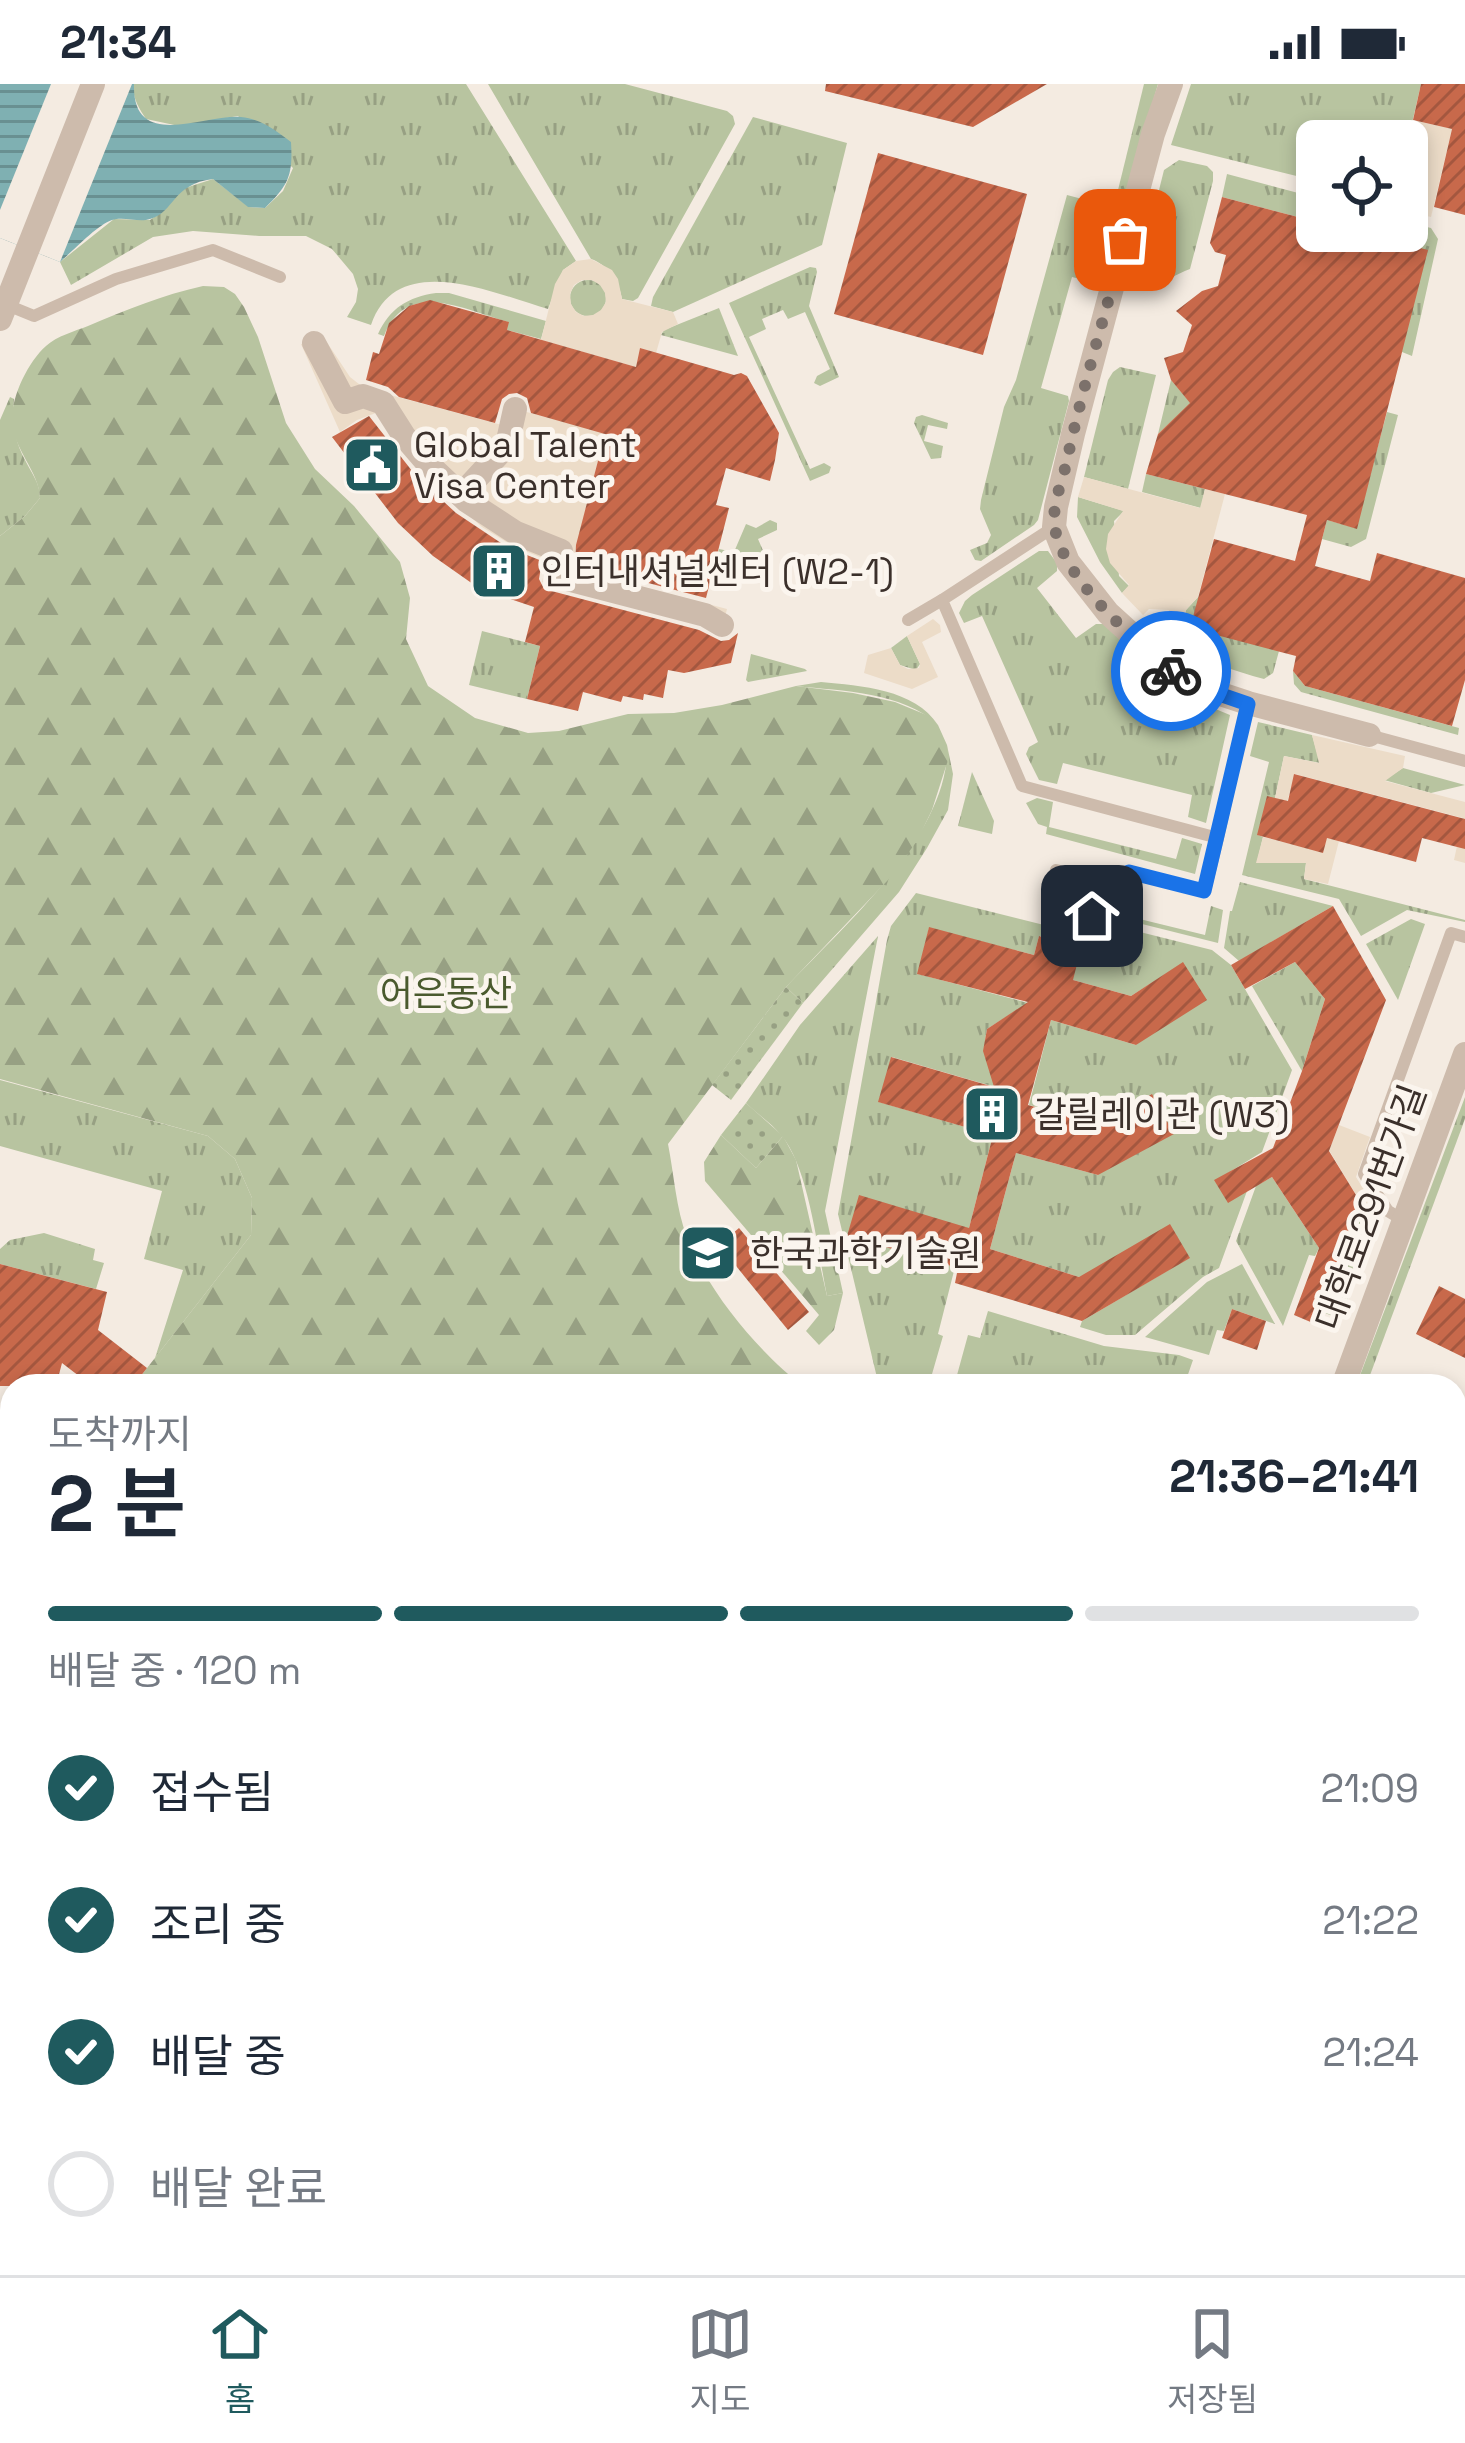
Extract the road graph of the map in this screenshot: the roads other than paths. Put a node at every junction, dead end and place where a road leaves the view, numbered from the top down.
1 (93, 84) edge
2 (1172, 84) edge
3 (280, 277) dead end
4 (3, 312) edge
5 (314, 344) dead end
6 (515, 409) dead end
7 (461, 495) junction
8 (1054, 527) junction
9 (942, 600) junction
10 (718, 618) dead end
11 (908, 620) dead end
12 (1248, 704) junction
13 (1369, 735) joint
14 (1465, 761) edge
15 (1218, 838) junction
16 (1099, 881) junction
17 (1049, 903) dead end
18 (1092, 916) dead end
19 (1465, 937) edge
20 (1465, 1054) edge
21 (1403, 1220) junction
22 (1346, 1374) edge

1 - 4 street
2 - 8 street
3 - 4 lane
5 - 7 street
6 - 7 street
7 - 10 street
8 - 9 lane
8 - 12 street
9 - 11 lane
9 - 15 lane
12 - 13 street
12 - 15 lane
13 - 14 lane
15 - 16 lane
16 - 17 lane
16 - 18 lane
19 - 21 lane
20 - 21 street, 대학로291번가길
21 - 22 street, 대학로291번가길

